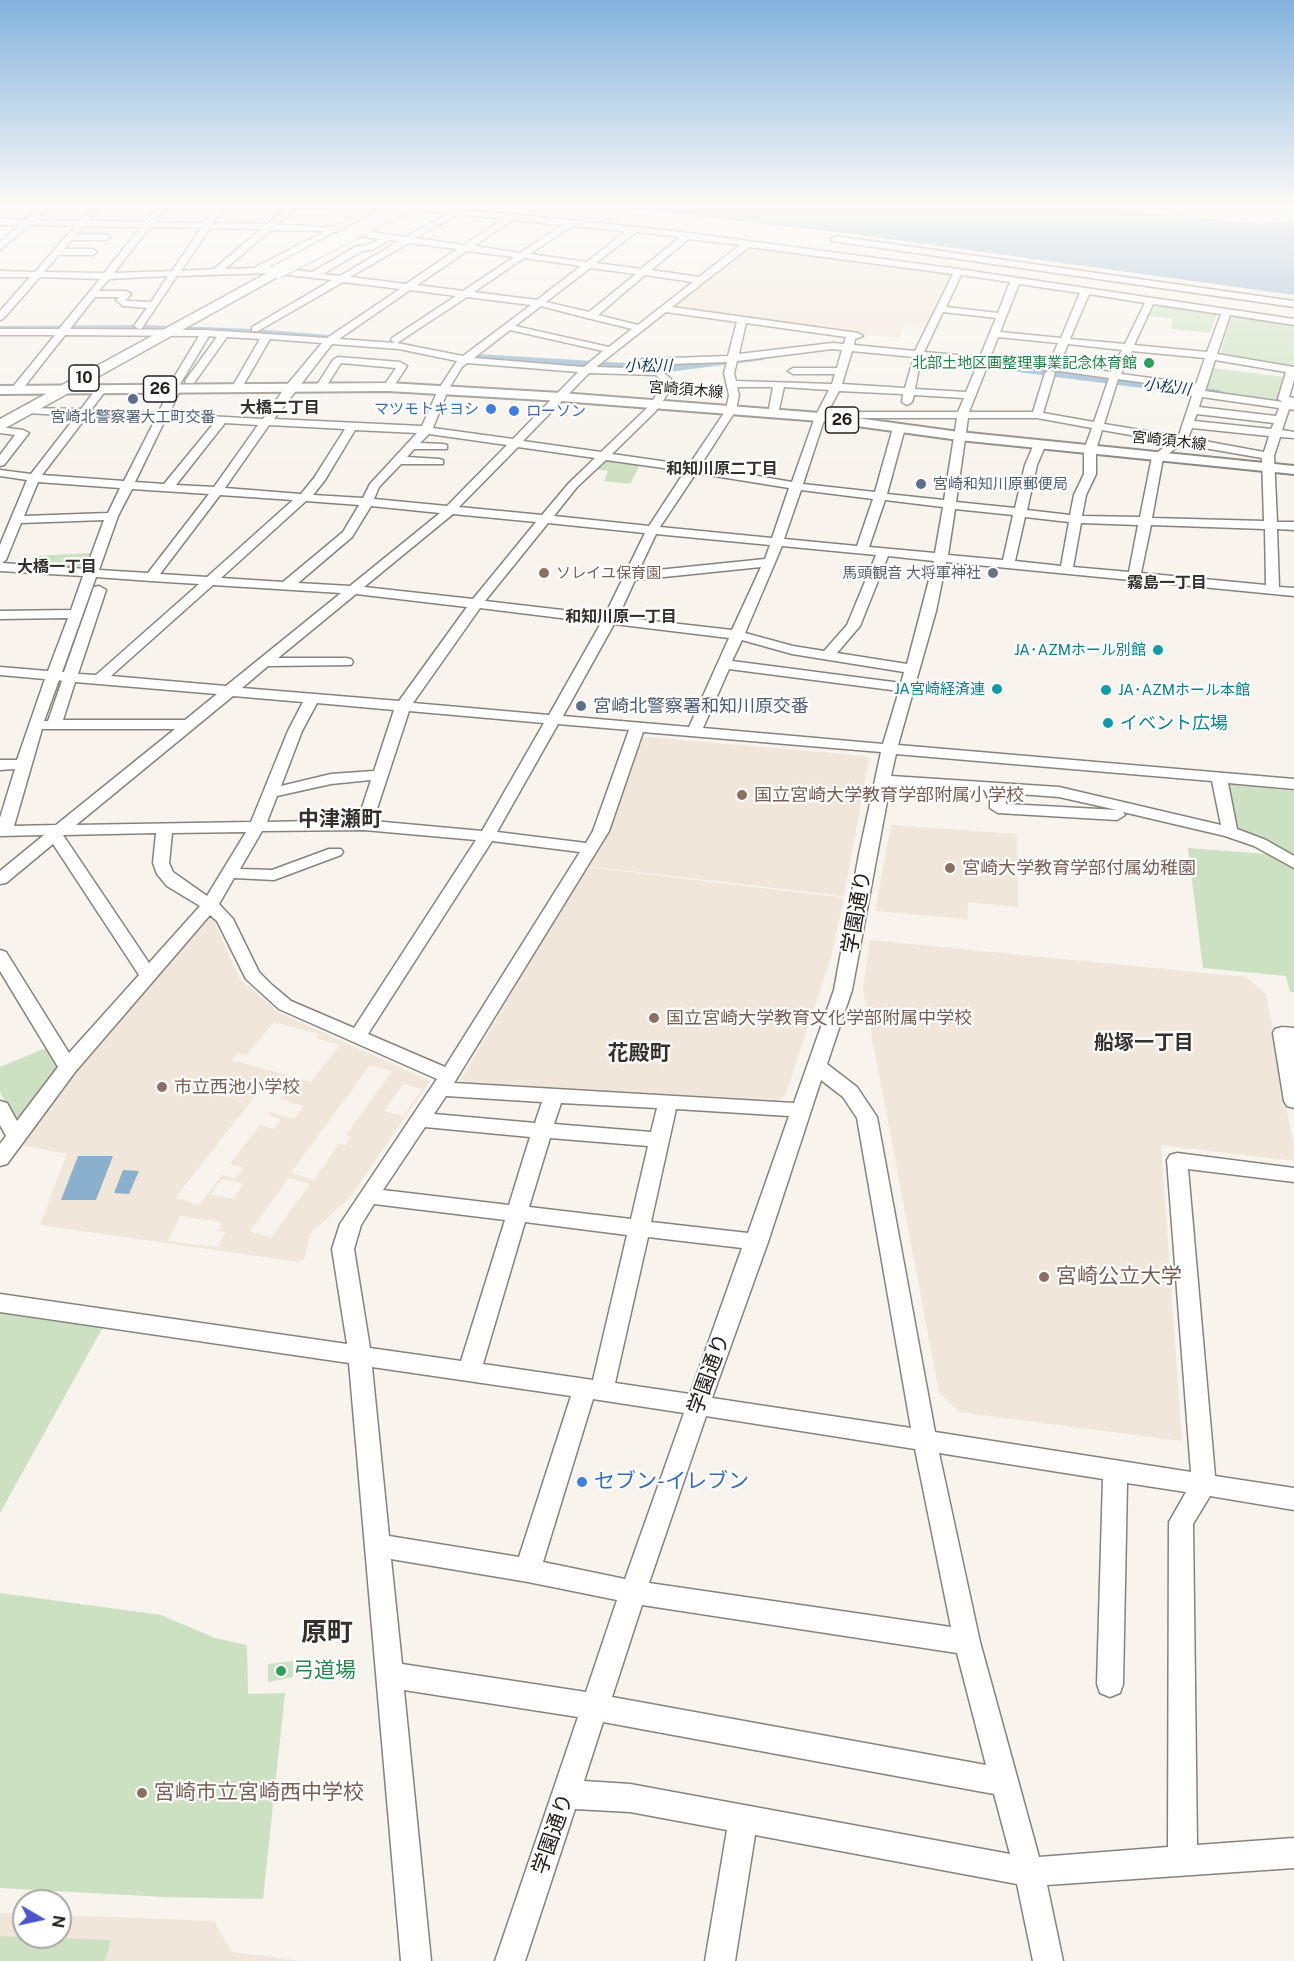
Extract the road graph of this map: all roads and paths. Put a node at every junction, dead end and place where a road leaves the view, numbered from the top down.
1 (92, 296) edge
2 (125, 296) edge
3 (159, 296) edge
4 (232, 296) edge
5 (312, 296) edge
6 (396, 296) edge
7 (463, 296) edge
8 (478, 296) edge
9 (550, 296) edge
10 (615, 296) edge
11 (681, 296) edge
12 (946, 296) edge
13 (1009, 296) edge
14 (1083, 296) edge
15 (1110, 296) edge
16 (1234, 296) edge
17 (0, 297) edge
18 (17, 297) joint
19 (1150, 301) junction
20 (540, 303) junction
21 (970, 304) dead end
22 (1294, 304) edge
23 (153, 305) junction
24 (664, 309) junction
25 (939, 309) junction
26 (1003, 312) junction
27 (1226, 312) junction
28 (590, 316) junction
29 (0, 317) edge
30 (742, 320) junction
31 (1294, 322) edge
32 (139, 326) junction
33 (0, 327) edge
34 (509, 327) junction
35 (640, 328) junction
36 (65, 329) junction
37 (167, 329) junction
38 (255, 329) junction
39 (0, 332) edge
40 (206, 333) junction
41 (224, 334) junction
42 (995, 334) junction
43 (852, 335) junction
44 (267, 336) junction
45 (866, 336) dead end
46 (332, 339) junction
47 (396, 340) junction
48 (1064, 341) junction
49 (1129, 347) junction
50 (611, 350) junction
51 (848, 350) junction
52 (472, 355) junction
53 (917, 356) junction
54 (1212, 356) junction
55 (733, 361) junction
56 (983, 364) junction
57 (590, 366) junction
58 (1051, 370) junction
59 (1293, 370) edge
60 (793, 371) dead end
61 (841, 371) junction
62 (659, 372) junction
63 (1114, 379) junction
64 (733, 384) junction
65 (779, 384) junction
66 (388, 387) junction
67 (836, 387) junction
68 (290, 388) junction
69 (320, 388) junction
70 (237, 389) junction
71 (0, 390) edge
72 (16, 390) junction
73 (58, 390) junction
74 (101, 390) junction
75 (178, 390) junction
76 (443, 390) junction
77 (1200, 391) junction
78 (909, 392) junction
79 (970, 396) junction
80 (561, 397) junction
81 (655, 404) junction
82 (1291, 404) edge
83 (28, 410) junction
84 (731, 410) junction
85 (1194, 410) junction
86 (83, 413) junction
87 (773, 414) junction
88 (963, 414) junction
89 (1037, 415) junction
90 (166, 417) junction
91 (820, 417) junction
92 (0, 418) edge
93 (222, 420) junction
94 (1280, 420) junction
95 (902, 421) junction
96 (267, 422) junction
97 (1100, 424) junction
98 (1188, 424) junction
99 (0, 426) edge
100 (352, 426) junction
101 (0, 430) edge
102 (426, 430) junction
103 (1276, 434) junction
104 (1294, 435) edge
105 (959, 436) junction
106 (1180, 439) junction
107 (516, 442) junction
108 (1040, 444) junction
109 (411, 446) junction
110 (443, 447) dead end
111 (1090, 450) junction
112 (604, 455) junction
113 (1158, 457) junction
114 (398, 460) junction
115 (439, 462) dead end
116 (1268, 462) junction
117 (0, 463) edge
118 (694, 469) junction
119 (1294, 470) edge
120 (0, 473) edge
121 (34, 478) junction
122 (131, 485) junction
123 (795, 485) junction
124 (168, 487) junction
125 (218, 490) junction
126 (878, 496) junction
127 (304, 497) junction
128 (367, 502) junction
129 (949, 504) junction
130 (449, 511) junction
131 (1021, 513) junction
132 (112, 516) junction
133 (1075, 519) junction
134 (16, 520) junction
135 (546, 520) junction
136 (1144, 522) junction
137 (1270, 525) junction
138 (1294, 526) edge
139 (652, 530) junction
140 (777, 542) junction
141 (861, 551) junction
142 (883, 553) junction
143 (941, 558) junction
144 (0, 560) edge
145 (770, 562) junction
146 (1008, 566) junction
147 (0, 567) edge
148 (1066, 571) junction
149 (98, 573) junction
150 (151, 577) junction
151 (631, 577) junction
152 (1134, 577) junction
153 (210, 581) junction
154 (286, 586) junction
155 (353, 590) junction
156 (1273, 590) junction
157 (1294, 592) edge
158 (476, 604) junction
159 (77, 614) junction
160 (0, 615) edge
161 (609, 621) junction
162 (737, 634) junction
163 (826, 656) junction
164 (264, 662) junction
165 (346, 662) dead end
166 (724, 664) junction
167 (912, 669) junction
168 (0, 671) edge
169 (62, 676) junction
170 (100, 680) junction
171 (907, 688) junction
172 (229, 691) junction
173 (313, 697) junction
174 (403, 706) junction
175 (554, 718) junction
176 (188, 723) junction
177 (54, 725) junction
178 (35, 726) junction
179 (638, 726) junction
180 (694, 731) junction
181 (890, 747) junction
182 (24, 764) junction
183 (0, 765) edge
184 (382, 775) junction
185 (1219, 777) junction
186 (883, 780) junction
187 (1294, 784) edge
188 (269, 794) junction
189 (364, 825) junction
190 (257, 827) junction
191 (165, 828) junction
192 (2, 831) edge
193 (56, 832) junction
194 (1230, 832) junction
195 (487, 836) junction
196 (590, 848) junction
197 (335, 852) dead end
198 (1294, 863) edge
199 (230, 873) junction
200 (0, 879) edge
201 (210, 905) junction
202 (0, 956) edge
203 (149, 976) junction
204 (1294, 1034) edge
205 (357, 1037) junction
206 (68, 1067) junction
207 (818, 1067) junction
208 (445, 1083) junction
209 (553, 1096) junction
210 (1294, 1101) edge
211 (668, 1102) junction
212 (0, 1108) edge
213 (803, 1110) junction
214 (420, 1120) junction
215 (542, 1130) junction
216 (17, 1137) junction
217 (659, 1140) junction
218 (0, 1159) edge
219 (1294, 1175) edge
220 (368, 1196) junction
221 (518, 1214) junction
222 (639, 1228) junction
223 (757, 1242) junction
224 (0, 1303) edge
225 (360, 1357) junction
226 (469, 1371) junction
227 (593, 1389) junction
228 (698, 1405) junction
229 (925, 1442) junction
230 (1115, 1472) junction
231 (1204, 1484) junction
232 (1294, 1499) edge
233 (377, 1545) junction
234 (528, 1570) junction
235 (633, 1592) junction
236 (967, 1642) junction
237 (391, 1675) junction
238 (1110, 1684) dead end
239 (596, 1707) junction
240 (1005, 1782) junction
241 (568, 1794) junction
242 (743, 1820) junction
243 (1294, 1853) edge
244 (1183, 1862) junction
245 (1029, 1872) junction
246 (416, 1961) edge
247 (510, 1961) edge
248 (720, 1961) edge
249 (1048, 1961) edge

1 - 36 street
2 - 23 street
3 - 23 street
4 - 37 highway, 10
5 - 38 street
6 - 46 street
7 - 47 street
8 - 20 street
9 - 20 street
10 - 28 street
11 - 24 street
12 - 25 street
13 - 26 street, 学園通り
14 - 48 street
15 - 19 street
16 - 22 street
17 - 18 street
18 - 29 street
19 - 27 street
19 - 49 street
20 - 28 street
20 - 34 street
21 - 26 street
23 - 32 street
24 - 30 street
24 - 35 street
25 - 26 street
25 - 53 street
26 - 42 street, 学園通り
27 - 31 street
27 - 54 street
28 - 35 street
30 - 43 street
30 - 55 street
32 - 36 street
32 - 37 street
33 - 36 street
34 - 50 street
34 - 52 street
35 - 50 street
36 - 37 street
36 - 39 street
36 - 72 street
37 - 38 street
37 - 40 street
37 - 73 highway, 10
38 - 46 street
40 - 41 street
40 - 75 street
41 - 44 street
41 - 75 street
42 - 48 street
42 - 56 street, 学園通り
43 - 45 street
43 - 51 street
44 - 46 street
44 - 70 street
46 - 47 street
46 - 52 street
46 - 68 street
47 - 52 street
48 - 49 street
48 - 58 street
49 - 54 street
49 - 63 street
50 - 57 street
51 - 53 street
51 - 55 street
51 - 61 street
52 - 57 street
52 - 76 street
53 - 56 street
53 - 78 street
54 - 59 street
54 - 77 street
55 - 57 street
55 - 62 street
55 - 64 street
56 - 58 street
56 - 79 street, 学園通り
57 - 62 street
57 - 80 street
58 - 63 street
58 - 89 street
59 - 82 street
60 - 61 street
61 - 67 street
62 - 81 street
63 - 77 street
63 - 97 street
64 - 65 street
64 - 84 street
65 - 67 street
65 - 87 street
66 - 69 main road, 宮崎須木線 / 26
66 - 69 street
66 - 76 main road, 宮崎須木線 / 26
67 - 78 street
67 - 91 street
68 - 69 main road, 宮崎須木線 / 26
68 - 70 main road, 宮崎須木線 / 26
68 - 96 street
70 - 75 main road, 宮崎須木線 / 26
71 - 72 main road, 宮崎須木線 / 26
72 - 73 main road, 宮崎須木線 / 26
73 - 74 main road, 宮崎須木線 / 26
73 - 83 highway, 10
73 - 92 highway, 10
74 - 75 main road, 宮崎須木線 / 26
74 - 86 street
75 - 90 street
76 - 80 main road, 宮崎須木線 / 26
76 - 102 street
77 - 82 street
77 - 85 street
78 - 79 street
78 - 95 street
79 - 88 street, 学園通り
80 - 81 main road, 宮崎須木線 / 26
80 - 107 street
81 - 84 main road, 宮崎須木線 / 26
81 - 112 street
82 - 94 street
83 - 86 street
83 - 99 highway, 10
84 - 87 main road, 宮崎須木線 / 26
84 - 118 street
85 - 94 street
85 - 98 street
86 - 90 street
86 - 121 street
87 - 91 main road, 宮崎須木線 / 26
88 - 89 street
88 - 95 street
88 - 105 street, 学園通り
89 - 97 street
90 - 93 street
90 - 122 street
91 - 95 main road, 宮崎須木線 / 26
91 - 123 street
93 - 96 street
93 - 124 street
94 - 103 street
95 - 105 main road, 宮崎須木線 / 26
95 - 126 street
96 - 100 street
96 - 125 street
97 - 106 street
97 - 111 street
98 - 103 street
98 - 106 street
100 - 102 street
100 - 127 street
101 - 117 street
102 - 107 street
102 - 109 street
103 - 104 street
103 - 116 street
105 - 108 main road, 宮崎須木線 / 26
105 - 129 street, 学園通り
106 - 113 street
106 - 116 street
107 - 112 street
107 - 130 street
108 - 111 main road, 宮崎須木線 / 26
108 - 131 street
109 - 110 street
109 - 114 street
111 - 113 main road, 宮崎須木線 / 26
111 - 133 street
112 - 118 street
112 - 135 street
113 - 116 main road, 宮崎須木線 / 26
113 - 136 street
114 - 115 street
114 - 128 street
116 - 119 main road, 宮崎須木線 / 26
116 - 137 street
118 - 123 street
118 - 139 street
120 - 121 street
121 - 122 street
121 - 134 street
122 - 124 street
122 - 132 street
122 - 149 street
123 - 126 street
123 - 140 street
124 - 125 street
125 - 127 street
125 - 150 street
126 - 129 street
126 - 141 street
127 - 128 street
127 - 153 street
128 - 130 street
128 - 154 street
129 - 131 street
129 - 143 street, 学園通り
130 - 135 street
130 - 155 street
131 - 133 street
131 - 146 street
132 - 134 street
132 - 149 street
133 - 136 street
133 - 148 street
134 - 144 street
135 - 139 street
135 - 158 street
136 - 137 street
136 - 152 street
137 - 138 street
137 - 156 street
139 - 140 street
139 - 151 street
140 - 141 street
140 - 145 street
141 - 142 street
142 - 143 street
142 - 163 street
143 - 146 street
143 - 167 street, 学園通り
145 - 151 street
145 - 162 street
146 - 148 street
147 - 149 street
148 - 152 street
149 - 150 street
149 - 159 street
149 - 169 street
150 - 153 street
151 - 161 street
152 - 156 street
153 - 154 street
153 - 170 street
154 - 155 street
155 - 158 street
155 - 164 street
156 - 157 street
158 - 161 street
158 - 174 street
159 - 160 street
159 - 169 street
161 - 162 street
161 - 175 street
162 - 163 street
162 - 166 street
163 - 167 street
164 - 165 street
164 - 172 street
166 - 171 street
166 - 180 street
167 - 171 street, 学園通り
168 - 169 street
169 - 170 street
169 - 177 street
169 - 178 street
170 - 172 street
171 - 181 street, 学園通り
172 - 173 street
172 - 176 street
173 - 174 street
173 - 188 street
174 - 175 street
174 - 184 street
175 - 179 street
175 - 195 street
176 - 177 street
176 - 193 street
177 - 178 street
178 - 182 street
179 - 180 street
179 - 196 street
180 - 181 street
181 - 185 street
181 - 186 street, 学園通り
182 - 183 street
182 - 192 street
184 - 188 street
184 - 189 street
185 - 187 street
185 - 194 street
186 - 194 street
186 - 207 street, 学園通り
188 - 190 street
189 - 190 street
189 - 195 street
190 - 191 street
190 - 199 street
191 - 193 street
191 - 201 street
192 - 193 street
193 - 200 street
193 - 203 street
194 - 198 street
195 - 196 street
195 - 205 street
196 - 208 street
197 - 199 street
199 - 201 street
201 - 203 street
201 - 205 street
202 - 206 street
203 - 206 street
204 - 210 street
205 - 208 street
206 - 216 street
207 - 213 street, 学園通り
207 - 229 street
208 - 209 street
208 - 214 street
209 - 211 street
209 - 215 street
211 - 213 street
211 - 217 street
212 - 216 street
213 - 223 street, 学園通り
214 - 215 street
214 - 220 street
215 - 217 street
215 - 221 street
216 - 218 street
217 - 222 street
219 - 231 street
220 - 221 street
220 - 225 street
221 - 222 street
221 - 226 street
222 - 223 street
222 - 227 street
223 - 228 street, 学園通り
224 - 225 street
225 - 226 street
225 - 233 street
226 - 227 street
227 - 228 street
227 - 234 street
228 - 229 street
228 - 235 street, 学園通り
229 - 230 street
229 - 236 street
230 - 231 street
230 - 238 street
231 - 232 street
231 - 244 street
233 - 234 street
233 - 237 street
234 - 235 street
235 - 236 street
235 - 239 street, 学園通り
236 - 240 street
237 - 239 street
237 - 246 street
239 - 240 street
239 - 241 street, 学園通り
240 - 245 street
241 - 242 street
241 - 247 street, 学園通り
242 - 245 street
242 - 248 street
243 - 244 street
244 - 245 street
245 - 249 street

